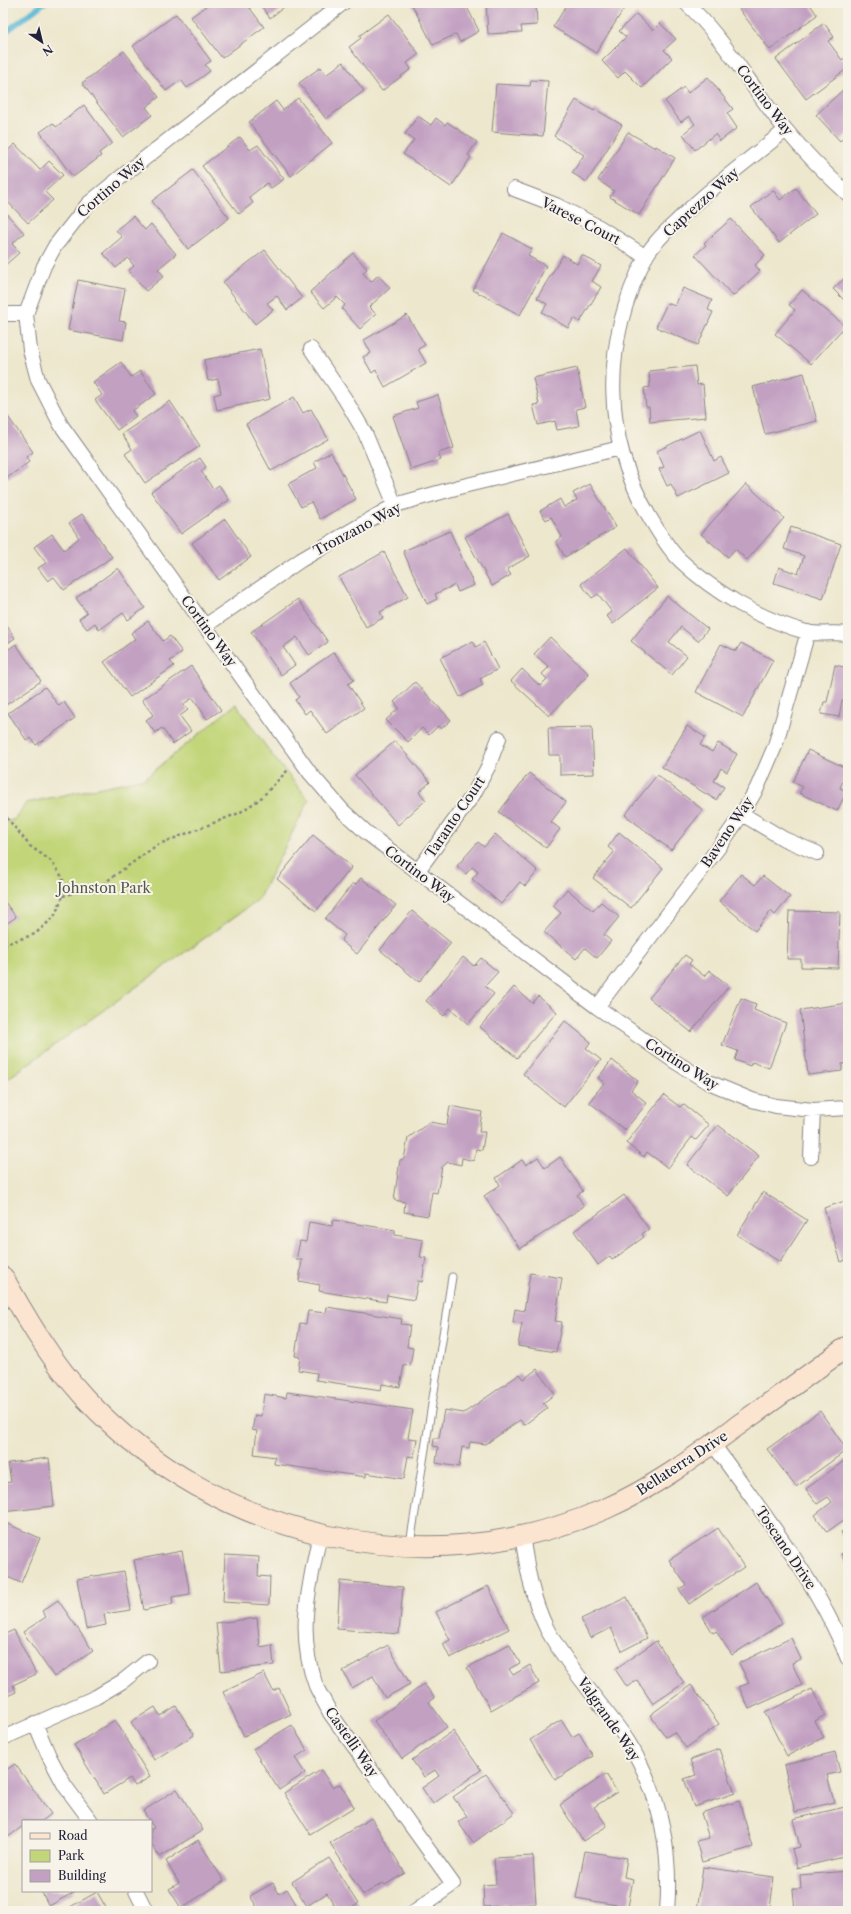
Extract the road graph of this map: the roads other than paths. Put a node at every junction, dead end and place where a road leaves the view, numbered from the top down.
1 (343, 3) edge
2 (686, 3) edge
3 (786, 130) junction
4 (514, 189) dead end
5 (848, 194) edge
6 (646, 257) junction
7 (3, 314) edge
8 (26, 314) junction
9 (311, 349) dead end
10 (620, 448) junction
11 (395, 505) junction
12 (205, 626) junction
13 (808, 632) junction
14 (848, 634) edge
15 (499, 738) dead end
16 (742, 814) junction
17 (817, 853) dead end
18 (416, 872) junction
19 (597, 1007) junction
20 (848, 1108) edge
21 (813, 1110) junction
22 (812, 1157) dead end
23 (3, 1277) edge
24 (452, 1277) dead end
25 (848, 1346) edge
26 (713, 1444) junction
27 (320, 1534) junction
28 (522, 1536) junction
29 (410, 1546) junction
30 (848, 1659) edge
31 (148, 1661) dead end
32 (36, 1723) junction
33 (3, 1738) edge
34 (89, 1820) edge
35 (136, 1892) edge
36 (146, 1911) edge
37 (415, 1911) edge
38 (667, 1911) edge

1 - 8 street, Cortino Way
2 - 3 street, Cortino Way
3 - 5 street, Cortino Way
3 - 6 street, Caprezzo Way
4 - 6 street, Varese Court
6 - 10 street, Caprezzo Way
7 - 8 street
8 - 12 street, Cortino Way
9 - 11 street
10 - 11 street, Tronzano Way
10 - 13 street, Caprezzo Way
11 - 12 street, Tronzano Way
12 - 18 street, Cortino Way
13 - 14 street, Caprezzo Way
13 - 16 street, Baveno Way
15 - 18 street, Taranto Court
16 - 17 street
16 - 19 street, Baveno Way
18 - 19 street, Cortino Way
19 - 21 street, Cortino Way
20 - 21 street, Cortino Way
21 - 22 street
23 - 27 street, Bellaterra Drive
24 - 29 lane
25 - 26 street, Bellaterra Drive
26 - 28 street, Bellaterra Drive
26 - 30 street, Toscano Drive
27 - 29 street, Bellaterra Drive
27 - 37 street, Castelli Way
28 - 29 street, Bellaterra Drive
28 - 38 street, Valgrande Way
31 - 32 street
32 - 33 street
32 - 34 street
35 - 36 street

